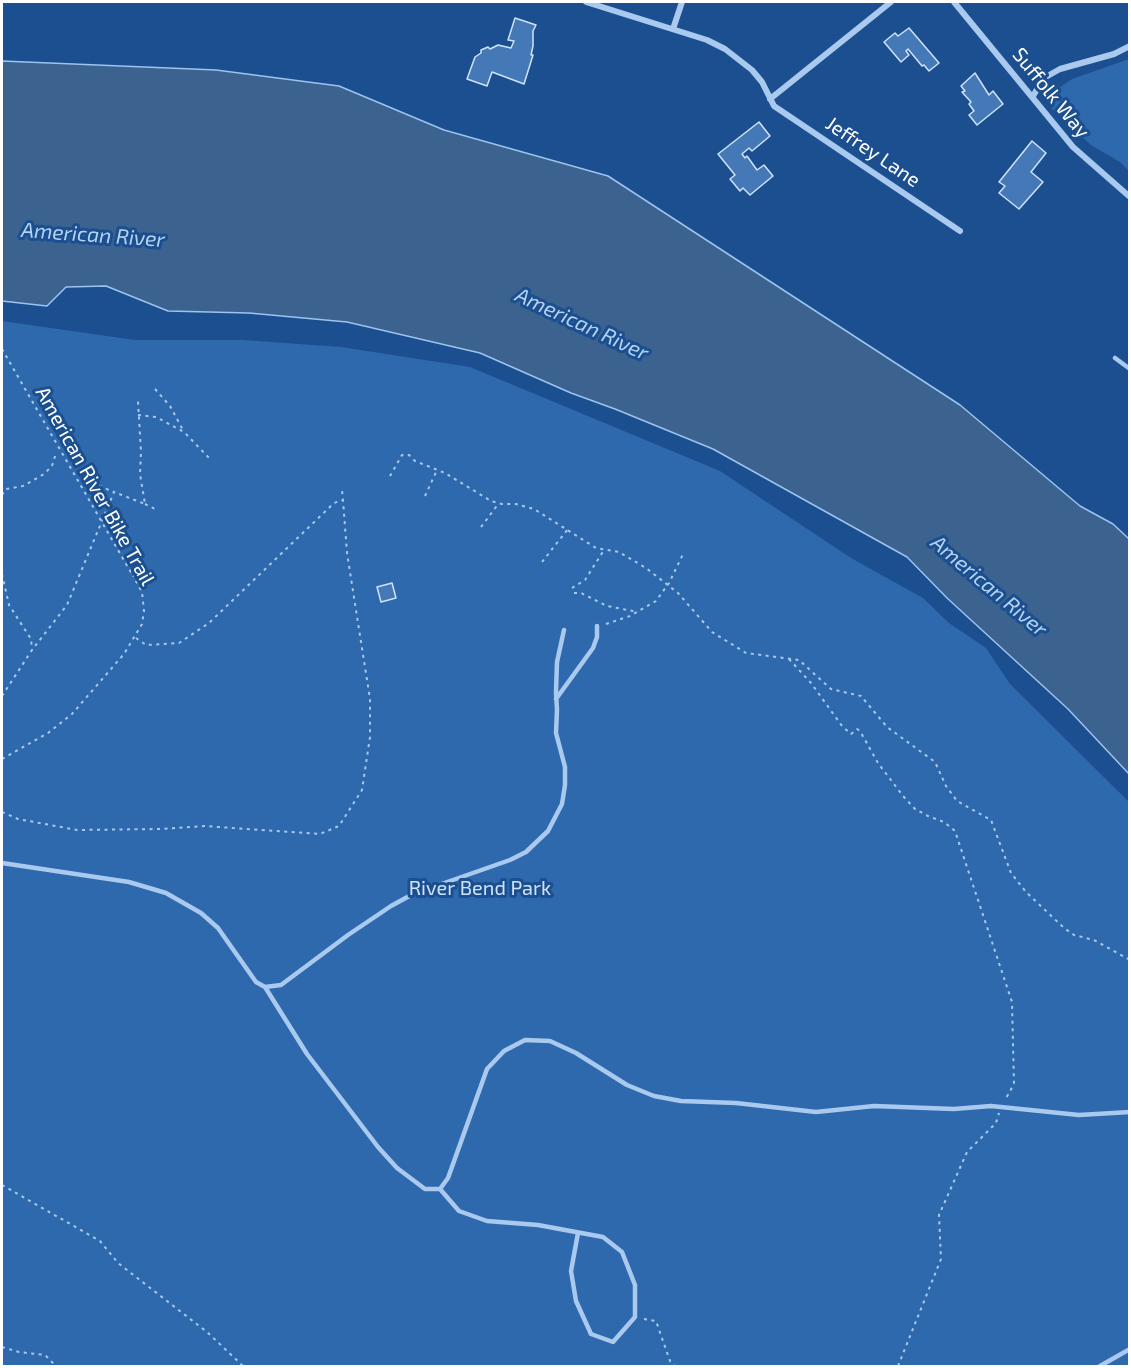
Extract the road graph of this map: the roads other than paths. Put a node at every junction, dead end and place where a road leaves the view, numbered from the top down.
1 (586, 2) edge
2 (682, 2) edge
3 (891, 2) edge
4 (954, 2) edge
5 (674, 29) junction
6 (1130, 46) edge
7 (1033, 96) junction
8 (770, 99) junction
9 (1130, 196) edge
10 (960, 231) dead end
11 (1115, 358) dead end
12 (1130, 369) edge
13 (597, 626) road end
14 (564, 630) dead end
15 (556, 699) junction
16 (2, 863) edge
17 (265, 987) junction
18 (1130, 1112) edge
19 (440, 1189) junction
20 (578, 1233) junction
21 (1130, 1349) edge
22 (1100, 1366) edge

1 - 5 street, Jeffrey Lane
2 - 5 street
3 - 8 street
4 - 7 street, Suffolk Way
5 - 8 street, Jeffrey Lane
6 - 7 street
7 - 9 street, Suffolk Way
8 - 10 street, Jeffrey Lane
11 - 12 lane
13 - 15 lane
14 - 15 lane
15 - 17 lane
16 - 17 lane
17 - 19 lane
18 - 19 lane
19 - 20 lane
20 - 20 lane
21 - 22 lane

